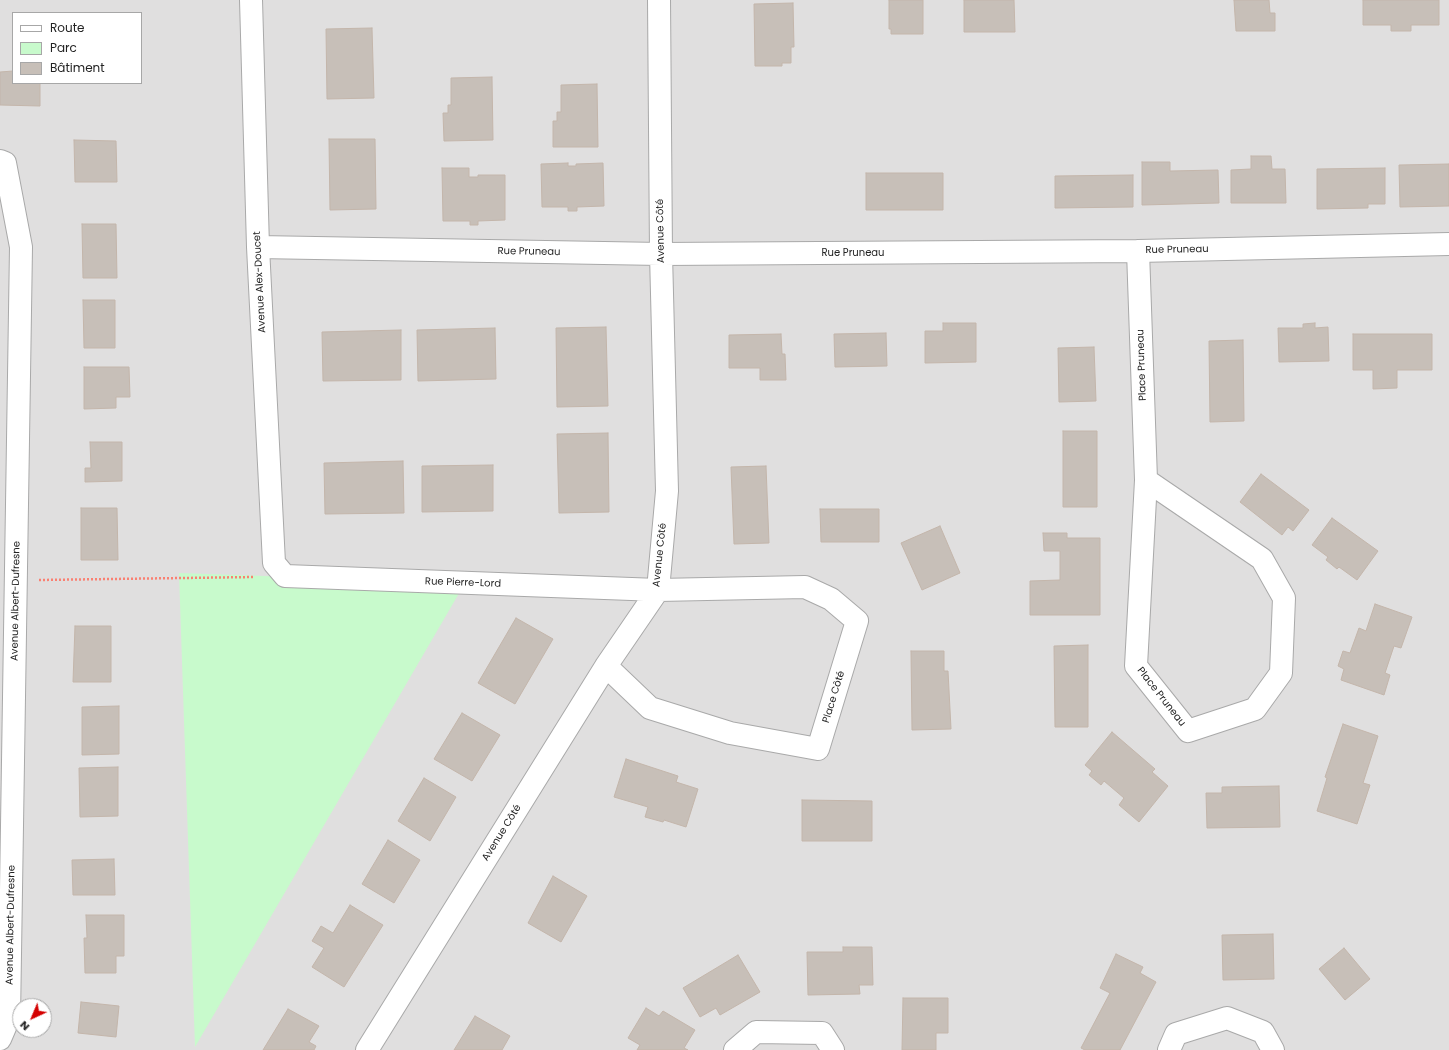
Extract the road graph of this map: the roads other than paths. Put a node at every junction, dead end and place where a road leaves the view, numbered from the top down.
1 (252, 0) edge
2 (659, 0) edge
3 (3, 162) edge
4 (1449, 244) edge
5 (258, 247) junction
6 (1138, 251) junction
7 (661, 254) junction
8 (1146, 480) junction
9 (280, 570) joint
10 (658, 590) junction
11 (606, 666) junction
12 (0, 1039) edge
13 (367, 1050) edge
14 (735, 1050) edge
15 (834, 1050) edge
16 (1169, 1050) edge
17 (1273, 1050) edge

1 - 5 street, Avenue Alex-Doucet
2 - 7 street, Avenue Côté
3 - 12 street, Avenue Albert-Dufresne
4 - 6 street, Rue Pruneau
5 - 7 street, Rue Pruneau
5 - 9 street, Avenue Alex-Doucet
6 - 7 street, Rue Pruneau
6 - 8 street, Place Pruneau
7 - 10 street, Avenue Côté
8 - 8 street, Place Pruneau
9 - 10 street, Rue Pierre-Lord
10 - 11 street, Avenue Côté
10 - 11 street, Place Côté
11 - 13 street, Avenue Côté
14 - 15 street
16 - 17 street

